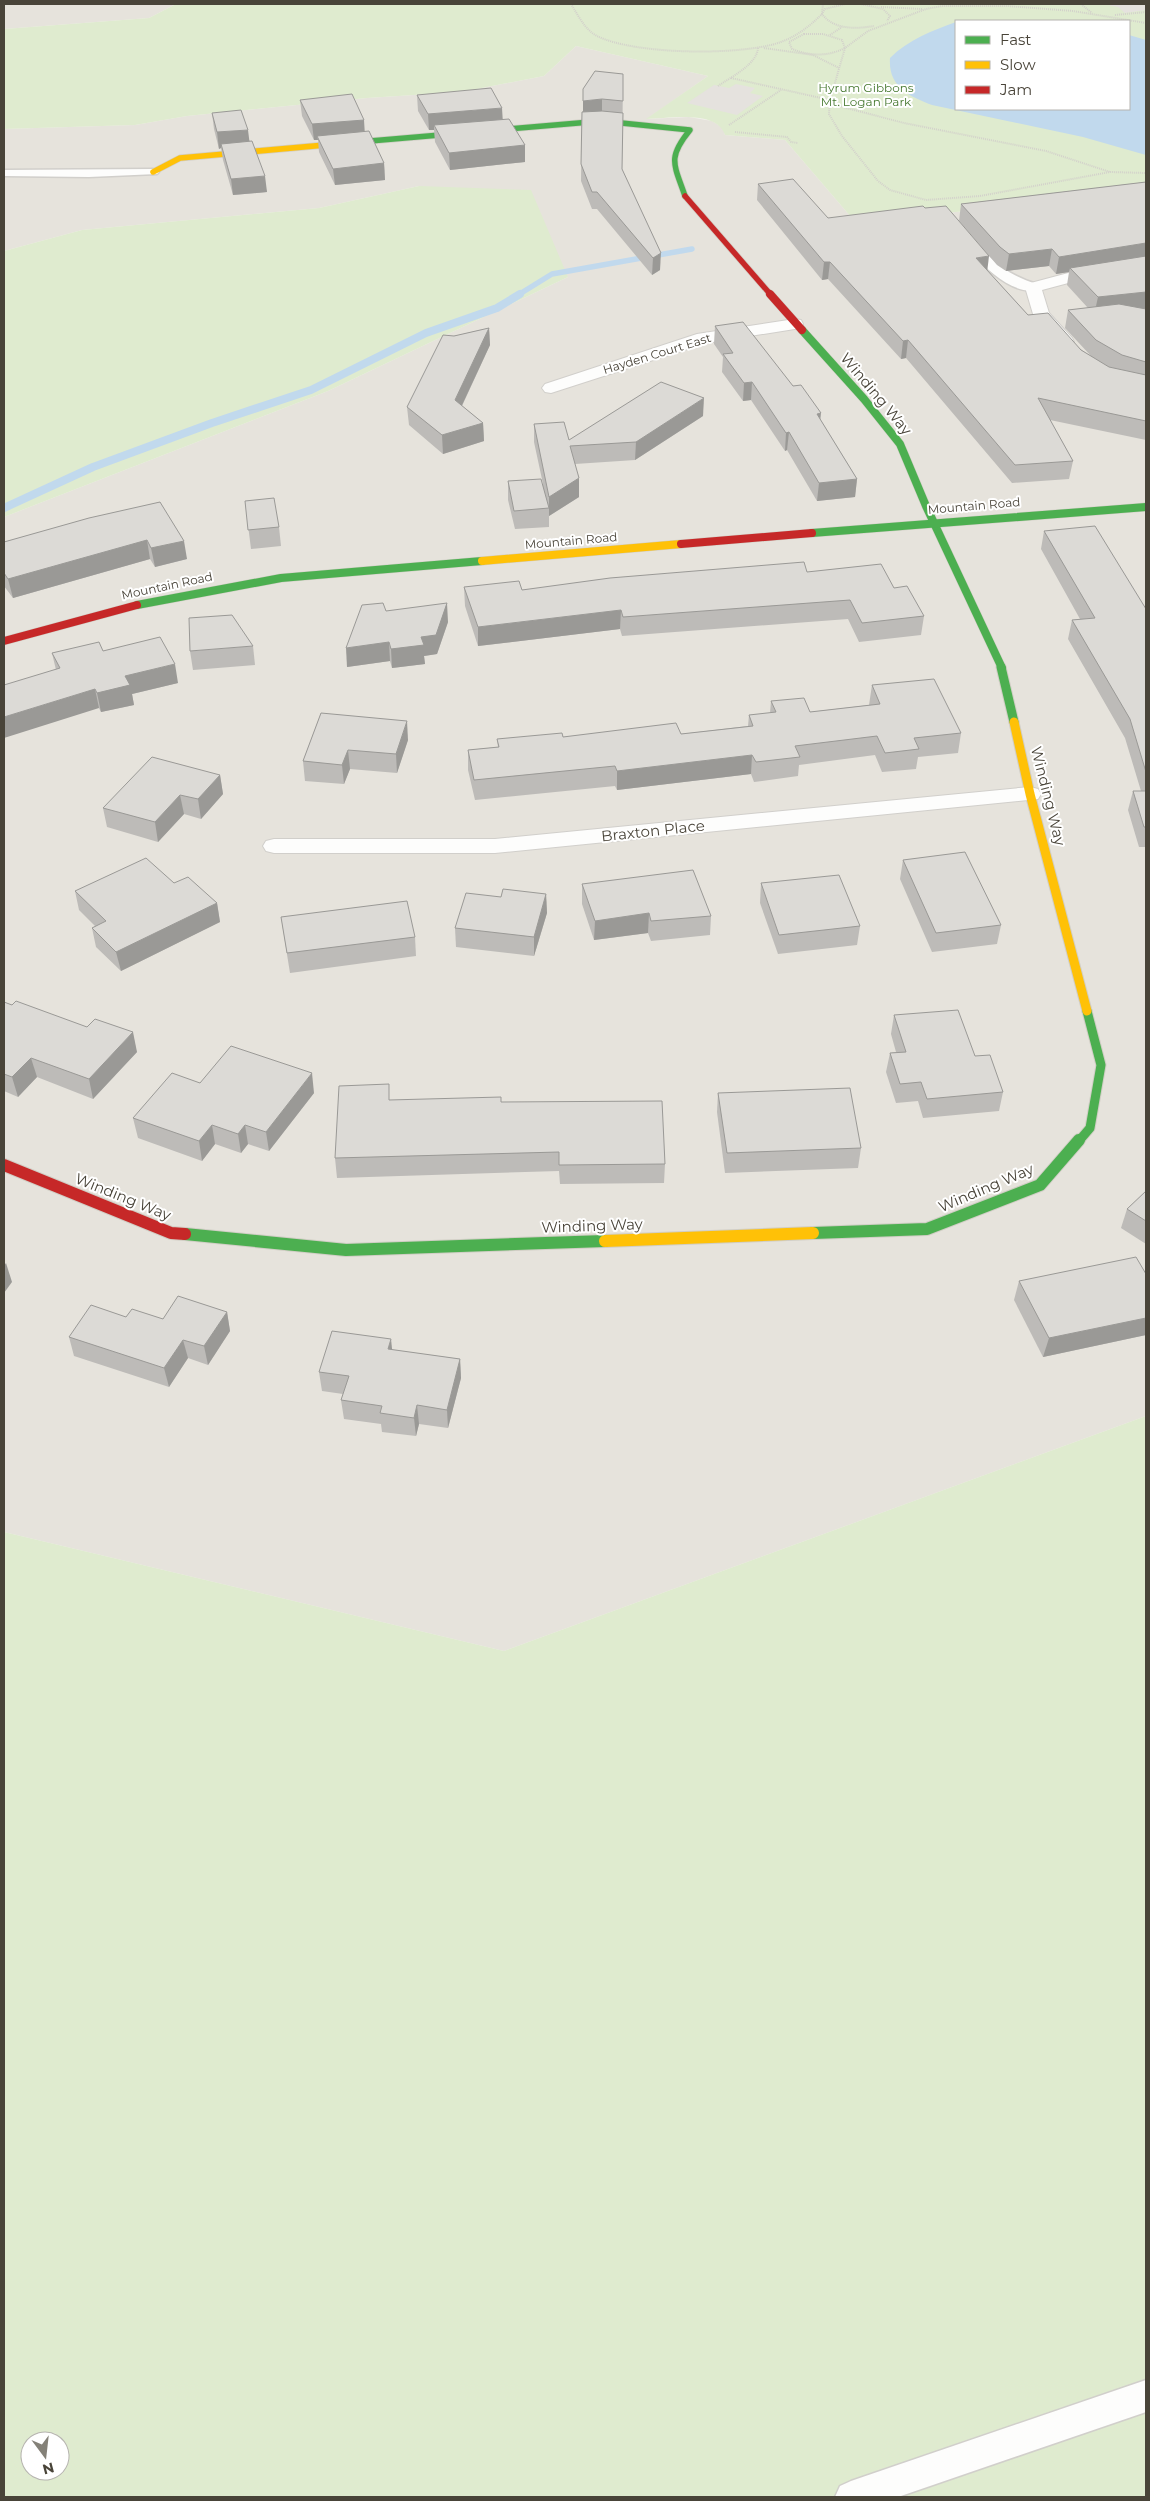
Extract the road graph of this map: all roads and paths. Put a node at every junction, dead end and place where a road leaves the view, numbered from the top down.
1 (570, 4) edge
2 (823, 4) edge
3 (845, 4) edge
4 (861, 4) edge
5 (938, 4) edge
6 (1081, 4) edge
7 (1007, 5) edge
8 (875, 6) junction
9 (942, 6) junction
10 (926, 9) junction
11 (1146, 12) edge
12 (822, 14) junction
13 (1094, 14) junction
14 (1108, 16) junction
15 (1130, 20) edge
16 (1130, 20) edge
17 (1146, 23) edge
18 (882, 24) junction
19 (843, 26) junction
20 (830, 35) junction
21 (793, 38) junction
22 (758, 47) junction
23 (845, 48) junction
24 (804, 53) junction
25 (839, 68) junction
26 (730, 78) junction
27 (718, 86) dead end
28 (781, 90) junction
29 (830, 100) junction
30 (831, 104) junction
31 (729, 125) dead end
32 (735, 132) dead end
33 (798, 144) dead end
34 (153, 172) joint
35 (1110, 172) junction
36 (4, 173) edge
37 (1146, 173) edge
38 (963, 236) edge
39 (1146, 266) edge
40 (1032, 287) junction
41 (795, 324) junction
42 (1079, 356) edge
43 (551, 388) dead end
44 (1146, 507) edge
45 (934, 523) junction
46 (4, 640) edge
47 (1030, 794) junction
48 (274, 846) dead end
49 (4, 1165) edge
50 (1146, 2396) edge
51 (851, 2497) edge

1 - 22 path
2 - 12 path
3 - 12 path
4 - 8 path
5 - 9 path
6 - 13 path
7 - 9 path
7 - 13 path
8 - 10 path
8 - 18 path
9 - 10 path
10 - 18 path
11 - 14 path
12 - 19 path
12 - 21 path
13 - 14 path
14 - 15 path
16 - 17 path
18 - 19 path
18 - 23 path
19 - 20 path
20 - 21 path
20 - 23 path
21 - 22 path
21 - 24 path
22 - 24 path
22 - 26 path
23 - 24 path
23 - 25 path
24 - 25 path
25 - 29 path
26 - 27 path
26 - 28 path
28 - 29 path
28 - 31 path
29 - 30 path
30 - 35 path
30 - 35 path
32 - 33 path
34 - 36 lane
34 - 41 street, Winding Way
35 - 37 path
38 - 40 lane
39 - 40 street
40 - 42 street
41 - 43 street, Hayden Court East
41 - 45 street, Winding Way
44 - 45 street, Mountain Road
45 - 46 street, Mountain Road
45 - 47 street, Winding Way
47 - 48 street, Braxton Place
47 - 49 street, Winding Way
50 - 51 lane

